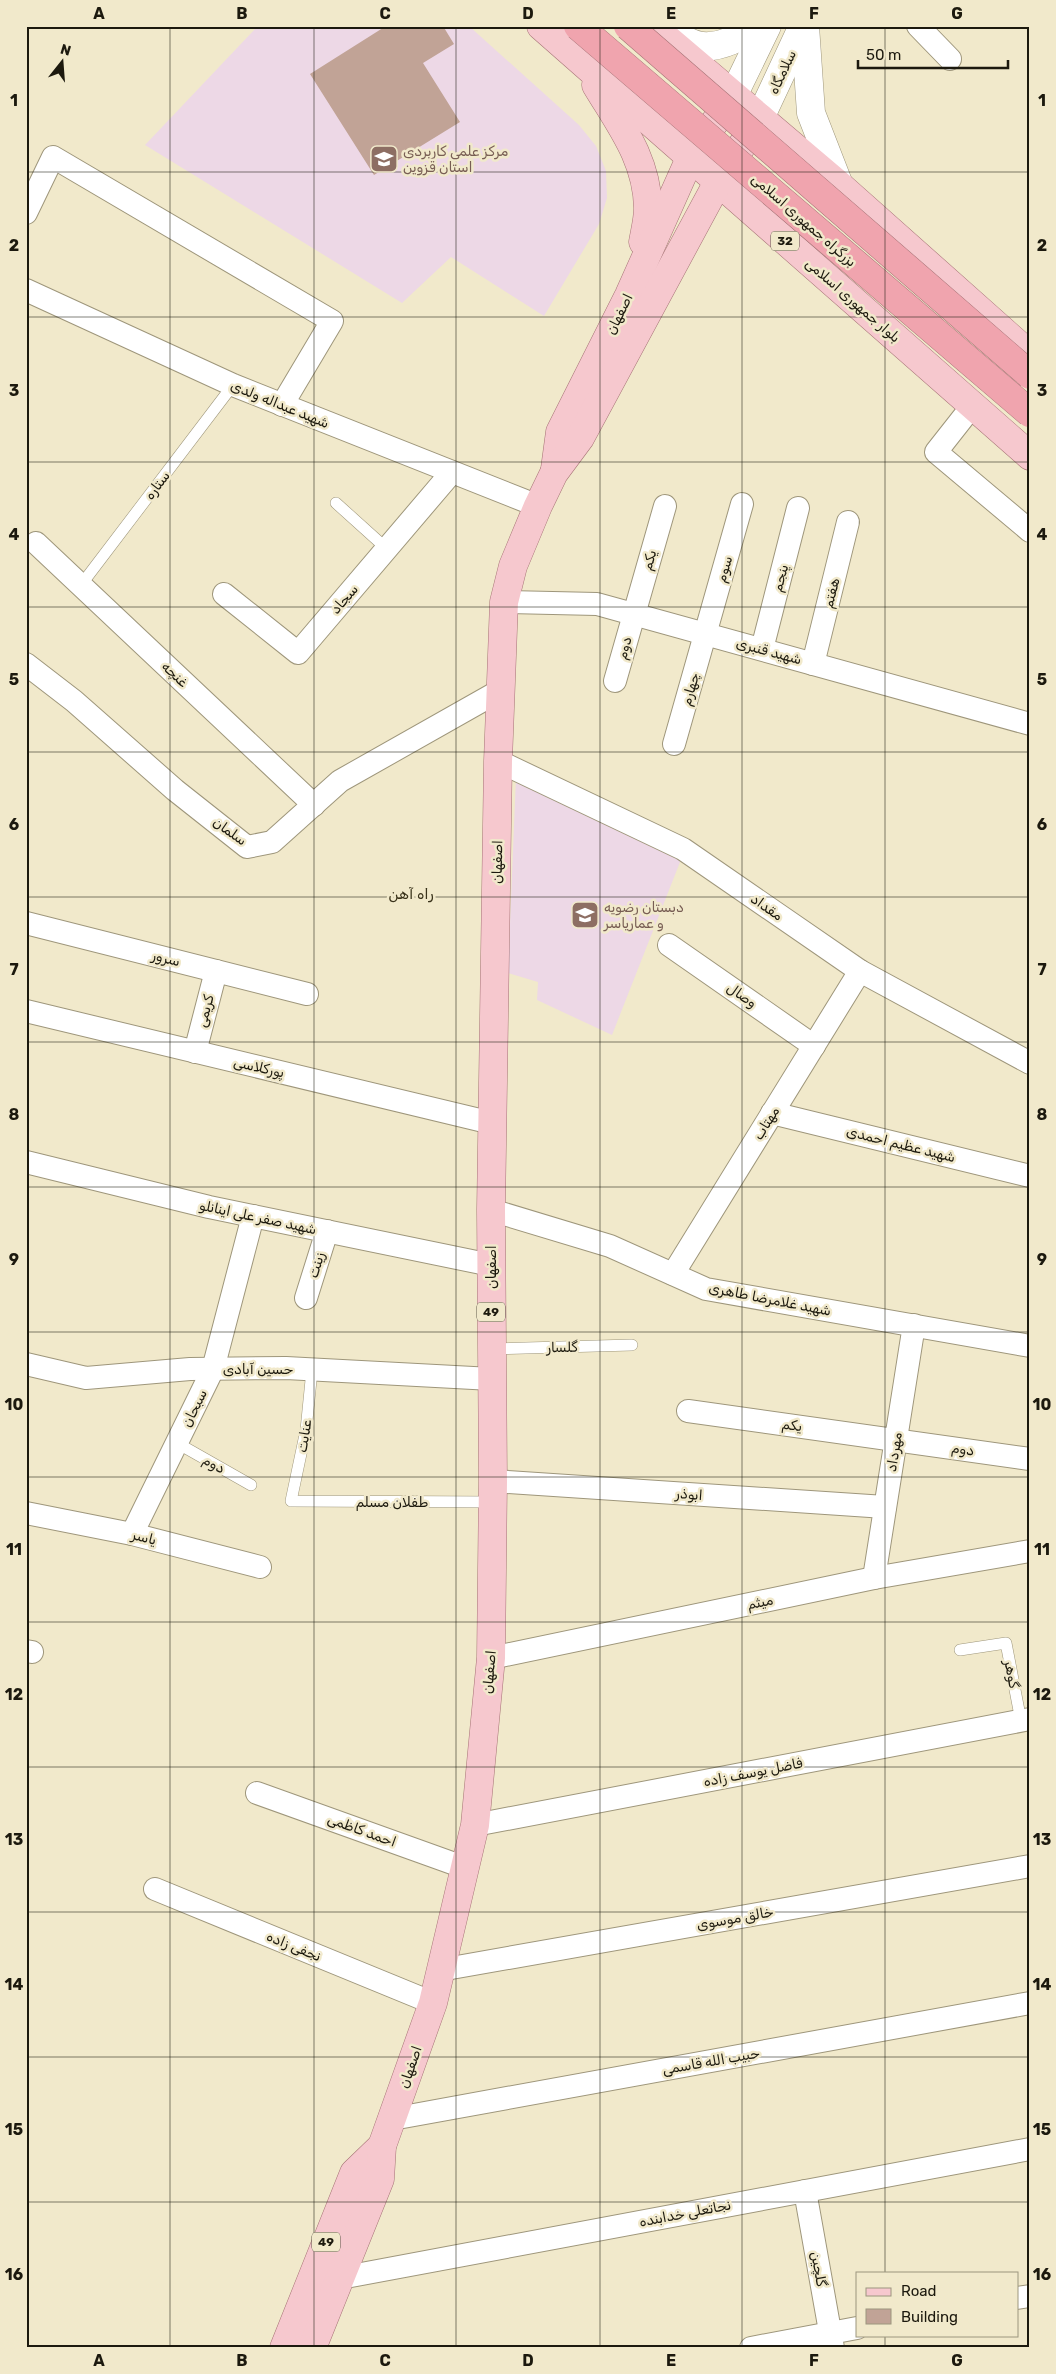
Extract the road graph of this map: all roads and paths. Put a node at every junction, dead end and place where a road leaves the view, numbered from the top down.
1 (541, 26) edge
2 (578, 26) edge
3 (628, 26) edge
4 (652, 26) edge
5 (656, 26) edge
6 (758, 26) edge
7 (767, 26) edge
8 (804, 26) edge
9 (918, 26) edge
10 (950, 58) dead end
11 (584, 65) junction
12 (733, 96) junction
13 (760, 118) junction
14 (691, 156) junction
15 (718, 182) junction
16 (839, 185) junction
17 (26, 214) edge
18 (639, 270) junction
19 (26, 290) edge
20 (1030, 355) edge
21 (1030, 375) edge
22 (233, 385) junction
23 (282, 405) junction
24 (972, 405) junction
25 (1030, 413) edge
26 (1030, 456) edge
27 (452, 472) junction
28 (554, 473) junction
29 (336, 503) dead end
30 (742, 504) dead end
31 (538, 506) junction
32 (665, 506) dead end
33 (798, 508) dead end
34 (848, 522) dead end
35 (1030, 531) edge
36 (36, 543) dead end
37 (387, 549) junction
38 (81, 585) junction
39 (224, 594) dead end
40 (504, 602) junction
41 (633, 614) junction
42 (705, 634) junction
43 (762, 649) junction
44 (26, 664) edge
45 (813, 664) junction
46 (615, 681) dead end
47 (501, 690) junction
48 (1030, 724) edge
49 (674, 744) dead end
50 (498, 762) junction
51 (314, 805) junction
52 (26, 923) edge
53 (669, 945) dead end
54 (216, 970) junction
55 (860, 971) junction
56 (307, 994) dead end
57 (26, 1012) edge
58 (814, 1046) junction
59 (195, 1052) junction
60 (1030, 1063) edge
61 (772, 1113) junction
62 (492, 1123) junction
63 (26, 1162) edge
64 (1030, 1176) edge
65 (491, 1210) junction
66 (253, 1216) junction
67 (327, 1231) junction
68 (491, 1265) junction
69 (673, 1274) junction
70 (306, 1298) dead end
71 (914, 1325) junction
72 (632, 1346) dead end
73 (1030, 1346) edge
74 (492, 1349) junction
75 (26, 1364) edge
76 (214, 1369) junction
77 (312, 1370) junction
78 (492, 1379) junction
79 (688, 1412) dead end
80 (896, 1439) junction
81 (177, 1444) junction
82 (1030, 1459) edge
83 (251, 1485) dead end
84 (493, 1491) junction
85 (291, 1502) joint
86 (885, 1507) junction
87 (26, 1513) edge
88 (132, 1534) junction
89 (1030, 1551) edge
90 (260, 1568) dead end
91 (874, 1578) junction
92 (960, 1650) dead end
93 (491, 1658) junction
94 (1026, 1720) edge
95 (257, 1792) dead end
96 (475, 1825) junction
97 (1030, 1866) edge
98 (466, 1868) junction
99 (155, 1889) dead end
100 (440, 1970) junction
101 (432, 2003) junction
102 (1030, 2003) edge
103 (392, 2119) junction
104 (382, 2146) junction
105 (1030, 2149) edge
106 (804, 2191) junction
107 (340, 2278) junction
108 (856, 2328) edge
109 (831, 2340) edge
110 (284, 2348) edge
111 (312, 2348) edge
112 (752, 2348) edge

1 - 11 main road, بلوار جمهوری اسلامی / 32
2 - 25 highway, بزرگراه جمهوری اسلامی / 32, bridge
3 - 21 highway, bridge
4 - 12 main road
5 - 6 main road
7 - 12 main road
8 - 13 main road, سلامگاه
8 - 16 main road
9 - 10 street
11 - 14 main road, بلوار جمهوری اسلامی / 32
11 - 18 main road
12 - 13 main road
12 - 14 main road, اصفهان
13 - 15 main road, اصفهان
13 - 16 main road
14 - 15 main road, بلوار جمهوری اسلامی / 32
14 - 18 main road, اصفهان
15 - 24 main road, بلوار جمهوری اسلامی / 32
15 - 28 main road, اصفهان
16 - 20 main road
17 - 23 street
18 - 28 main road, اصفهان
19 - 22 street, شهید عبداله ولدی
22 - 23 street, شهید عبداله ولدی
22 - 38 lane, ستاره
23 - 27 street, شهید عبداله ولدی
24 - 26 main road, بلوار جمهوری اسلامی / 32
24 - 35 street
27 - 31 street, شهید عبداله ولدی
27 - 37 street, سجاد
28 - 31 main road, اصفهان / 49
29 - 37 lane
30 - 42 street, سوم
31 - 40 main road, اصفهان / 49
32 - 41 street, یکم
33 - 43 street, پنجم
34 - 45 street, هفتم
36 - 38 street, غنچه
37 - 39 street, سجاد
38 - 51 street, غنچه
40 - 41 street, شهید قنبری
40 - 47 main road, اصفهان / 49
41 - 42 street, شهید قنبری
41 - 46 street, دوم
42 - 43 street, شهید قنبری
42 - 49 street, چهارم
43 - 45 street, شهید قنبری
44 - 51 street, سلمان
45 - 48 street, شهید قنبری
47 - 50 main road, اصفهان / 49
47 - 51 street, سلمان
50 - 55 street, مقداد
50 - 62 main road, اصفهان / 49
52 - 54 street, سرور
53 - 58 street, وصال
54 - 56 street, سرور
54 - 59 street, کریمی
55 - 58 street, مهتاب
55 - 60 street, مقداد
57 - 59 street, پورکلاسی
58 - 61 street, مهتاب
59 - 62 street, پورکلاسی
61 - 64 street, شهید عظیم احمدی
61 - 69 street, مهتاب
62 - 65 main road, اصفهان / 49
63 - 66 street, شهید صفر علی اینانلو
65 - 68 main road, اصفهان / 49
65 - 69 street, شهید غلامرضا طاهری
66 - 67 street, شهید صفر علی اینانلو
66 - 76 street, سبحان
67 - 68 street, شهید صفر علی اینانلو
67 - 70 street, زینت
68 - 74 main road, اصفهان / 49
69 - 71 street, شهید غلامرضا طاهری
71 - 73 street, شهید غلامرضا طاهری
71 - 80 street, مهرداد
72 - 74 lane, گلسار
74 - 78 main road, اصفهان / 49
75 - 76 street, حسین آبادی
76 - 77 street, حسین آبادی
76 - 81 street, سبحان
77 - 78 street, حسین آبادی
77 - 85 lane, عنایت
78 - 84 main road, اصفهان / 49
79 - 80 street, یکم
80 - 82 street, دوم
80 - 86 street, مهرداد
81 - 83 lane, دوم
81 - 88 street, سبحان
84 - 85 lane, طفلان مسلم
84 - 86 street, ابوذر
84 - 93 main road, اصفهان / 49
86 - 91 street, مهرداد
87 - 88 street, یاسر
88 - 90 street, یاسر
89 - 91 street, میثم
91 - 93 street, میثم
92 - 94 lane, گوهر
93 - 96 main road, اصفهان / 49
94 - 96 street, فاضل یوسف زاده
95 - 98 street, احمد کاظمی
96 - 98 main road, اصفهان / 49
97 - 100 street, خالق موسوی
98 - 100 main road, اصفهان / 49
99 - 101 street, نجفی زاده
100 - 101 main road, اصفهان / 49
101 - 103 main road, اصفهان / 49
102 - 103 street, حبیب الله قاسمی
103 - 104 main road, اصفهان / 49
104 - 107 main road, اصفهان / 49
104 - 110 main road, اصفهان / 49
105 - 106 street, نجاتعلی خدابنده
106 - 107 street, نجاتعلی خدابنده
106 - 109 street, گلچین
107 - 111 main road, اصفهان / 49
108 - 109 street
109 - 112 street

